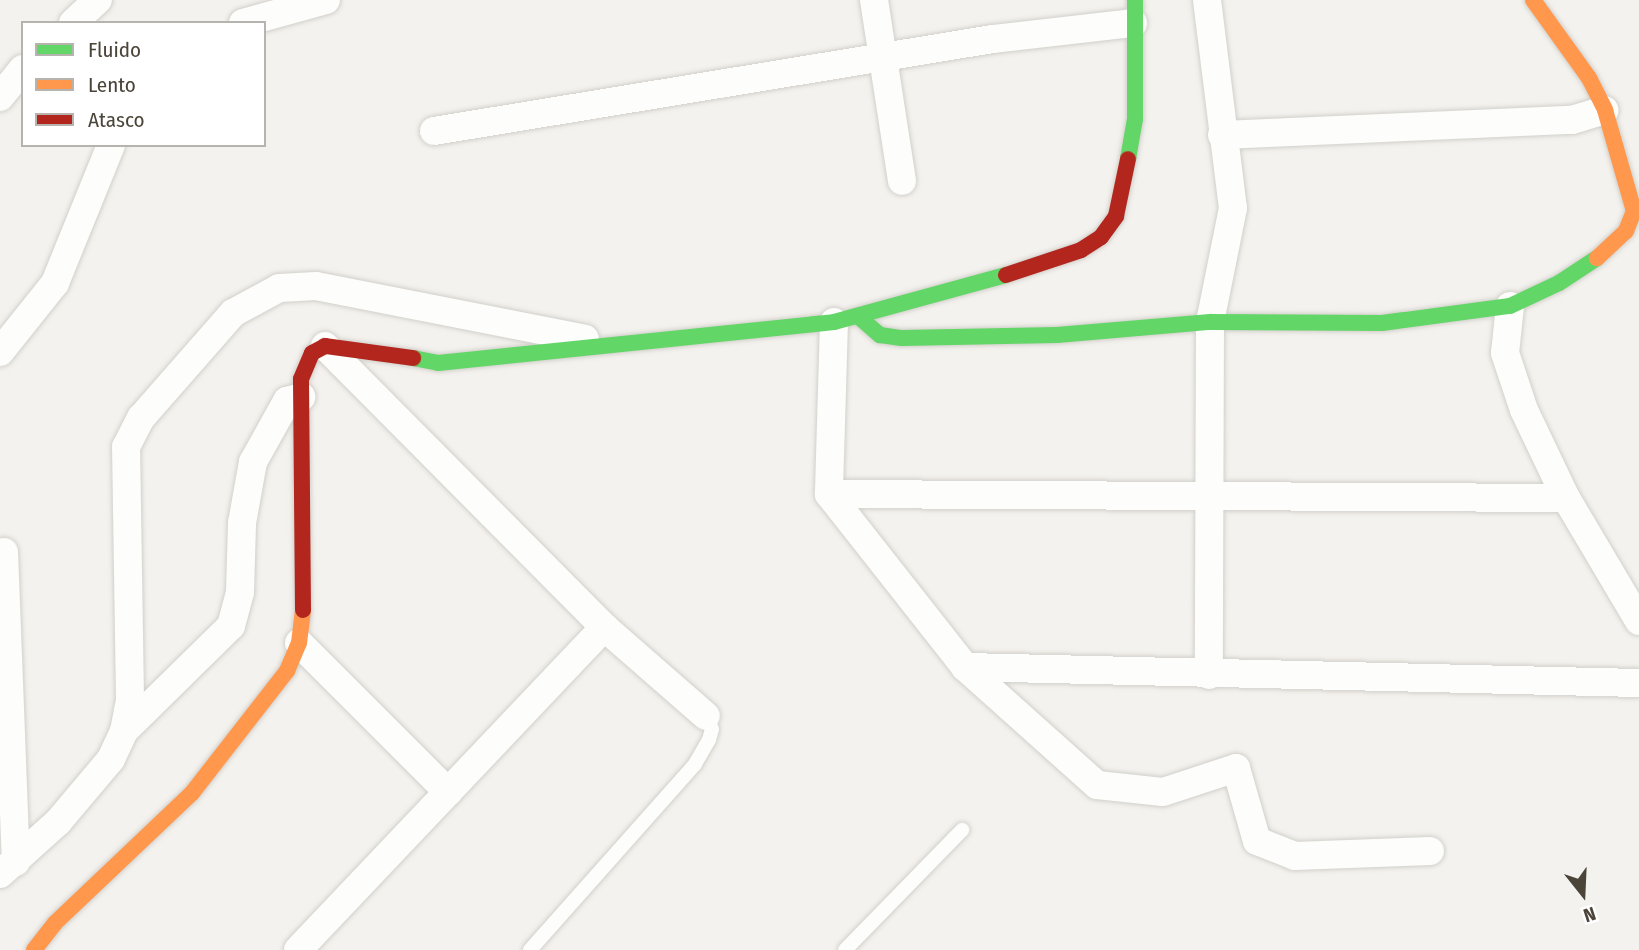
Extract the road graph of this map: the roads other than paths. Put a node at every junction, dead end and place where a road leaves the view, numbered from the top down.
1 (98, 0) edge
2 (326, 0) edge
3 (874, 0) edge
4 (1207, 0) edge
5 (1533, 0) edge
6 (1134, 12) edge
7 (74, 21) edge
8 (250, 21) edge
9 (885, 58) junction
10 (21, 71) edge
11 (0, 97) edge
12 (1605, 110) junction
13 (434, 131) dead end
14 (1222, 135) junction
15 (110, 147) edge
16 (902, 181) dead end
17 (1510, 306) junction
18 (847, 320) junction
19 (1210, 322) junction
20 (325, 346) junction
21 (622, 346) junction
22 (0, 352) edge
23 (301, 397) junction
24 (829, 494) junction
25 (1566, 498) junction
26 (1208, 499) junction
27 (4, 552) dead end
28 (1639, 621) edge
29 (604, 627) junction
30 (299, 643) junction
31 (965, 667) junction
32 (1209, 675) junction
33 (1639, 683) edge
34 (706, 716) joint
35 (124, 731) junction
36 (448, 792) junction
37 (961, 830) dead end
38 (1430, 851) dead end
39 (8, 868) edge
40 (34, 950) edge
41 (298, 950) edge
42 (530, 950) edge
43 (845, 950) edge

1 - 7 street
2 - 8 street
3 - 9 street
4 - 14 street
5 - 12 street
6 - 9 street
6 - 18 street
9 - 13 street
9 - 16 street
10 - 11 street
12 - 14 street
12 - 17 street
14 - 19 street
15 - 22 street
17 - 19 street
17 - 25 street
18 - 19 street
18 - 21 street
18 - 24 street
19 - 26 street
20 - 21 street
20 - 23 street
20 - 29 street
21 - 35 street
23 - 30 street
23 - 35 street
24 - 26 street
24 - 31 street
25 - 26 street
25 - 28 street
26 - 32 street
27 - 39 street
29 - 34 street
29 - 36 street
30 - 36 street
30 - 40 street
31 - 32 street
31 - 38 street
32 - 33 street
34 - 42 lane
35 - 39 street
36 - 41 street
37 - 43 lane

